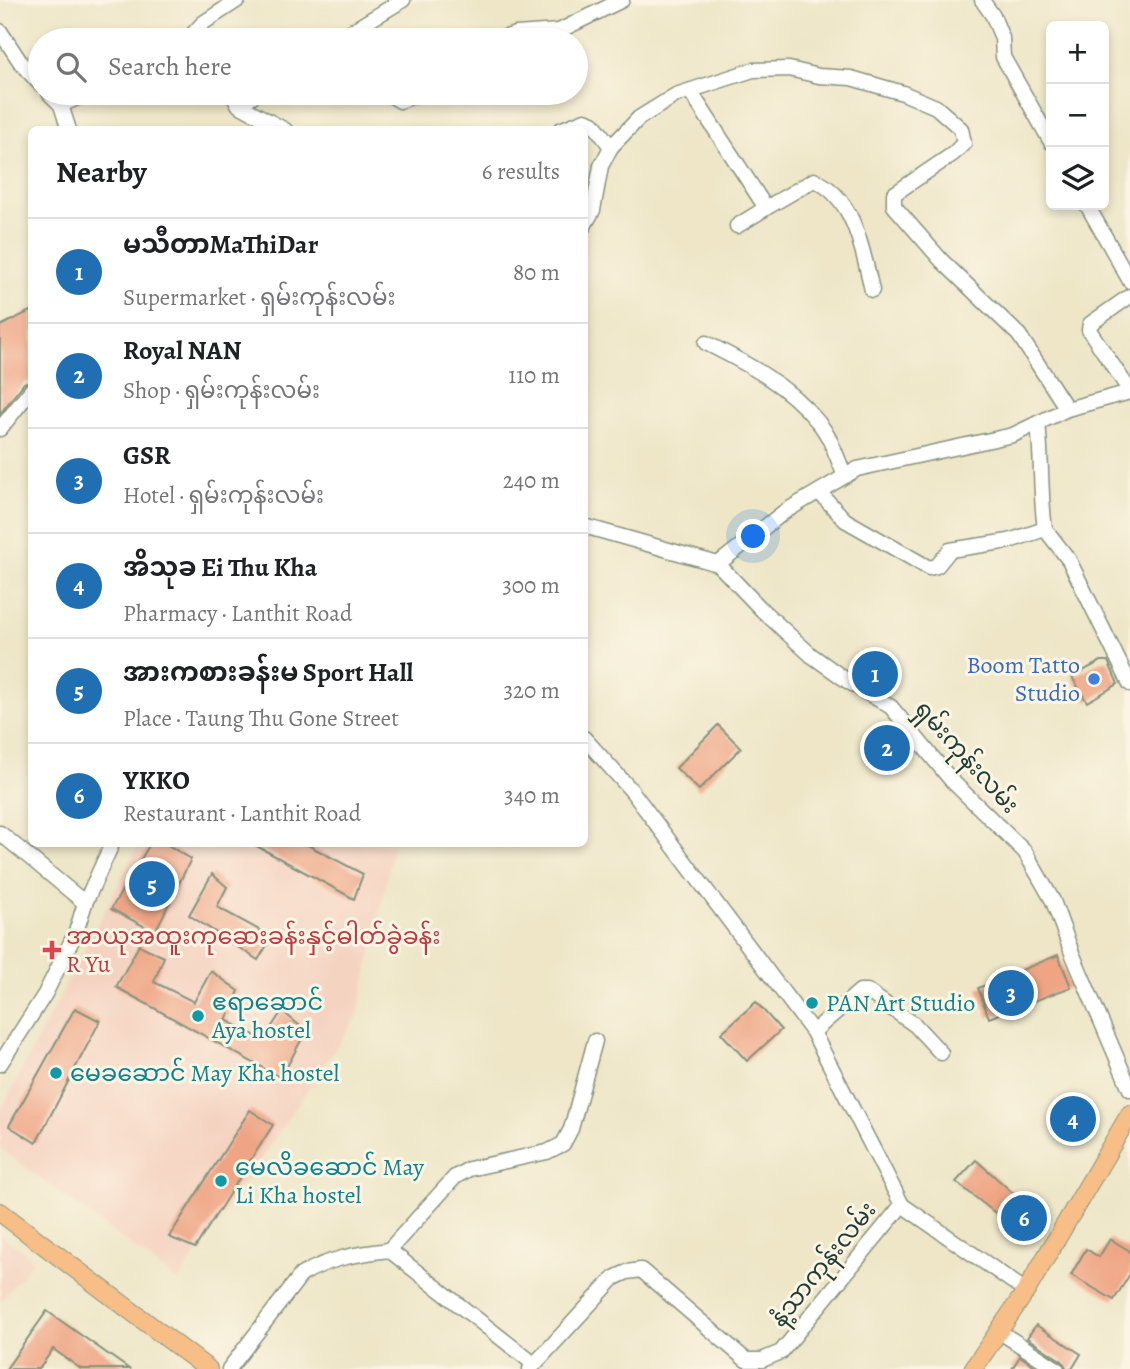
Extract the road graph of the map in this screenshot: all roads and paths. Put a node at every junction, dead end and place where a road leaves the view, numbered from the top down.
1 (239, 0) edge
2 (403, 0) edge
3 (622, 0) edge
4 (982, 0) edge
5 (198, 28) edge
6 (357, 28) edge
7 (565, 28) edge
8 (0, 32) edge
9 (0, 55) edge
10 (21, 63) junction
11 (28, 70) edge
12 (690, 91) junction
13 (61, 105) edge
14 (245, 105) edge
15 (68, 126) edge
16 (279, 126) edge
17 (570, 126) edge
18 (1046, 133) edge
19 (611, 147) junction
20 (766, 208) junction
21 (1090, 210) edge
22 (588, 219) edge
23 (737, 226) dead end
24 (1130, 281) edge
25 (872, 290) dead end
26 (1130, 296) edge
27 (706, 343) dead end
28 (1130, 391) edge
29 (28, 394) edge
30 (1067, 410) junction
31 (1038, 423) junction
32 (0, 429) edge
33 (845, 476) junction
34 (819, 492) junction
35 (588, 527) edge
36 (1045, 529) junction
37 (718, 564) junction
38 (1130, 684) edge
39 (588, 742) edge
40 (0, 833) edge
41 (111, 847) edge
42 (85, 903) junction
43 (813, 1032) junction
44 (594, 1041) dead end
45 (941, 1053) dead end
46 (0, 1064) edge
47 (1130, 1089) edge
48 (1130, 1114) edge
49 (902, 1205) junction
50 (0, 1212) edge
51 (389, 1250) junction
52 (1026, 1292) junction
53 (1000, 1332) junction
54 (532, 1366) edge
55 (208, 1369) edge
56 (229, 1369) edge
57 (974, 1369) edge
58 (1057, 1369) edge

1 - 5 street
2 - 6 street
3 - 7 street
4 - 18 street
8 - 10 street
9 - 10 street
10 - 11 street
12 - 19 street
12 - 20 street
12 - 30 street
13 - 15 street
14 - 16 street
17 - 19 street
19 - 22 street
20 - 23 street
20 - 25 street
21 - 24 street
26 - 28 street
27 - 33 street
28 - 30 street
29 - 32 street
30 - 31 street
31 - 33 street
31 - 36 street
33 - 34 street
34 - 36 street
34 - 37 street
35 - 37 street
36 - 38 street
37 - 47 street, ရှမ်းကုန်းလမ်း
39 - 43 street, နံ့သာကုန်းလမ်း
40 - 42 street
41 - 42 street
42 - 46 street
43 - 45 street
43 - 49 street, နံ့သာကုန်းလမ်း
44 - 51 street
48 - 52 main road
49 - 52 street, နံ့သာကုန်းလမ်း
49 - 54 street, နံ့သာကုန်းလမ်း
50 - 55 main road
51 - 54 street, နံ့သာကုန်းလမ်း
51 - 56 street
52 - 53 main road
53 - 57 main road
53 - 58 street

